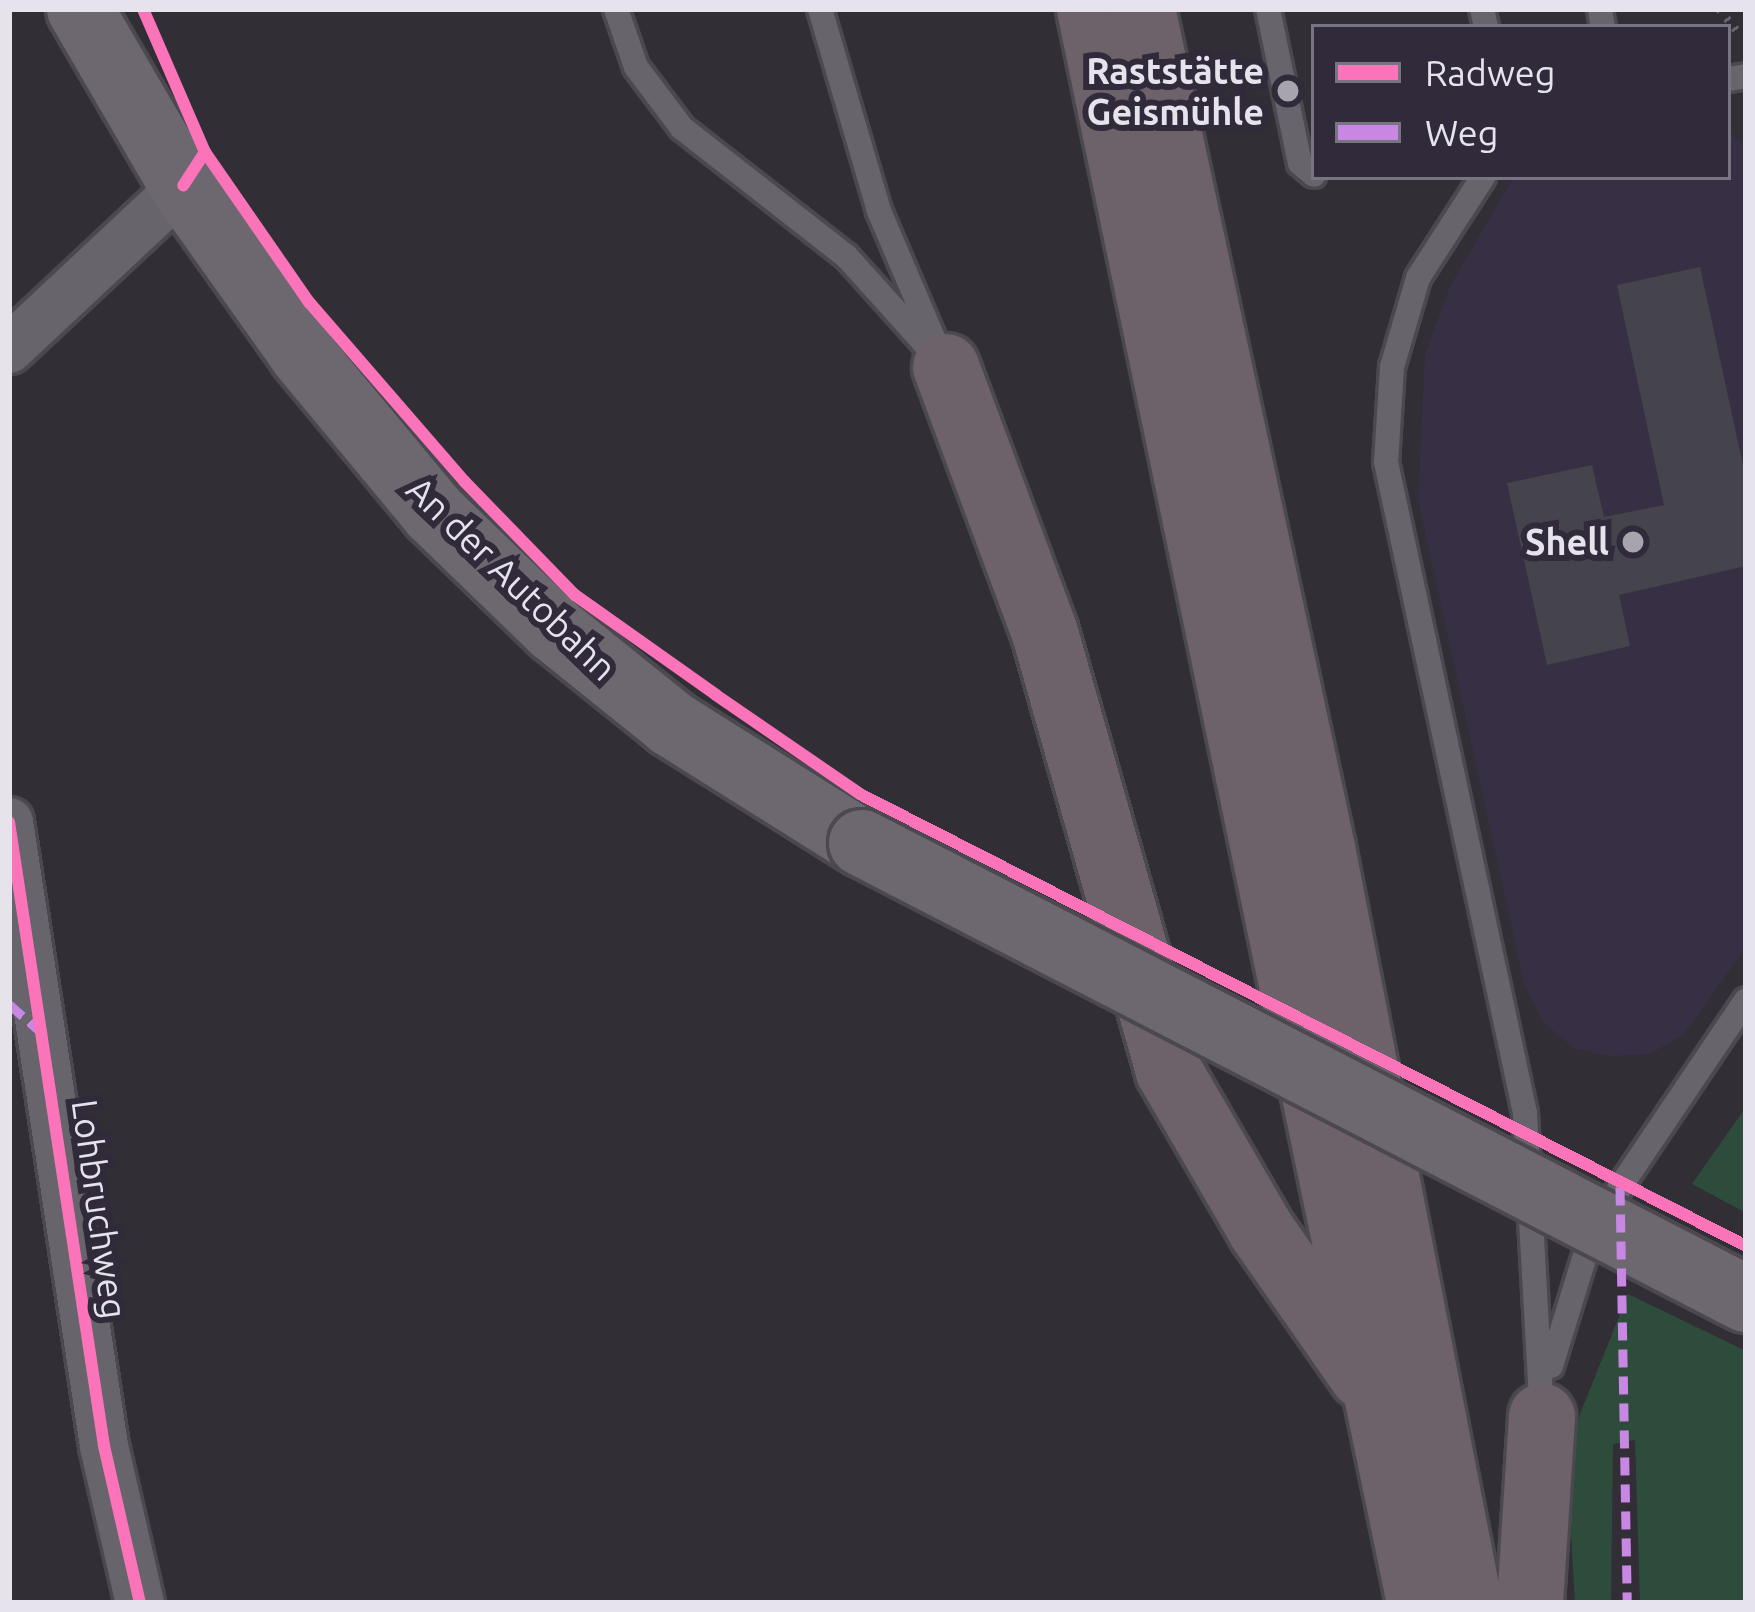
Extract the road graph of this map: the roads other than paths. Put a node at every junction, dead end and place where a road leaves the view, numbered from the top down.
1 (80, 9) edge
2 (616, 9) edge
3 (820, 9) edge
4 (1090, 9) edge
5 (1142, 9) edge
6 (1268, 9) edge
7 (1307, 169) edge
8 (1482, 180) edge
9 (183, 186) junction
10 (9, 349) edge
11 (946, 367) junction
12 (9, 822) edge
13 (1746, 1000) edge
14 (1536, 1190) junction
15 (1746, 1299) edge
16 (1376, 1395) junction
17 (1542, 1416) junction
18 (140, 1603) edge
19 (1420, 1603) edge
20 (1469, 1603) edge
21 (1530, 1603) edge

1 - 9 main road, An der Autobahn
2 - 11 lane
3 - 11 lane
4 - 16 highway
5 - 20 highway
6 - 7 lane
8 - 14 lane
9 - 10 street
9 - 14 main road, An der Autobahn, bridge
11 - 16 highway
12 - 18 street, Lohbruchweg
13 - 17 lane
14 - 15 main road, An der Autobahn, bridge
14 - 17 lane
16 - 19 highway
17 - 21 highway

